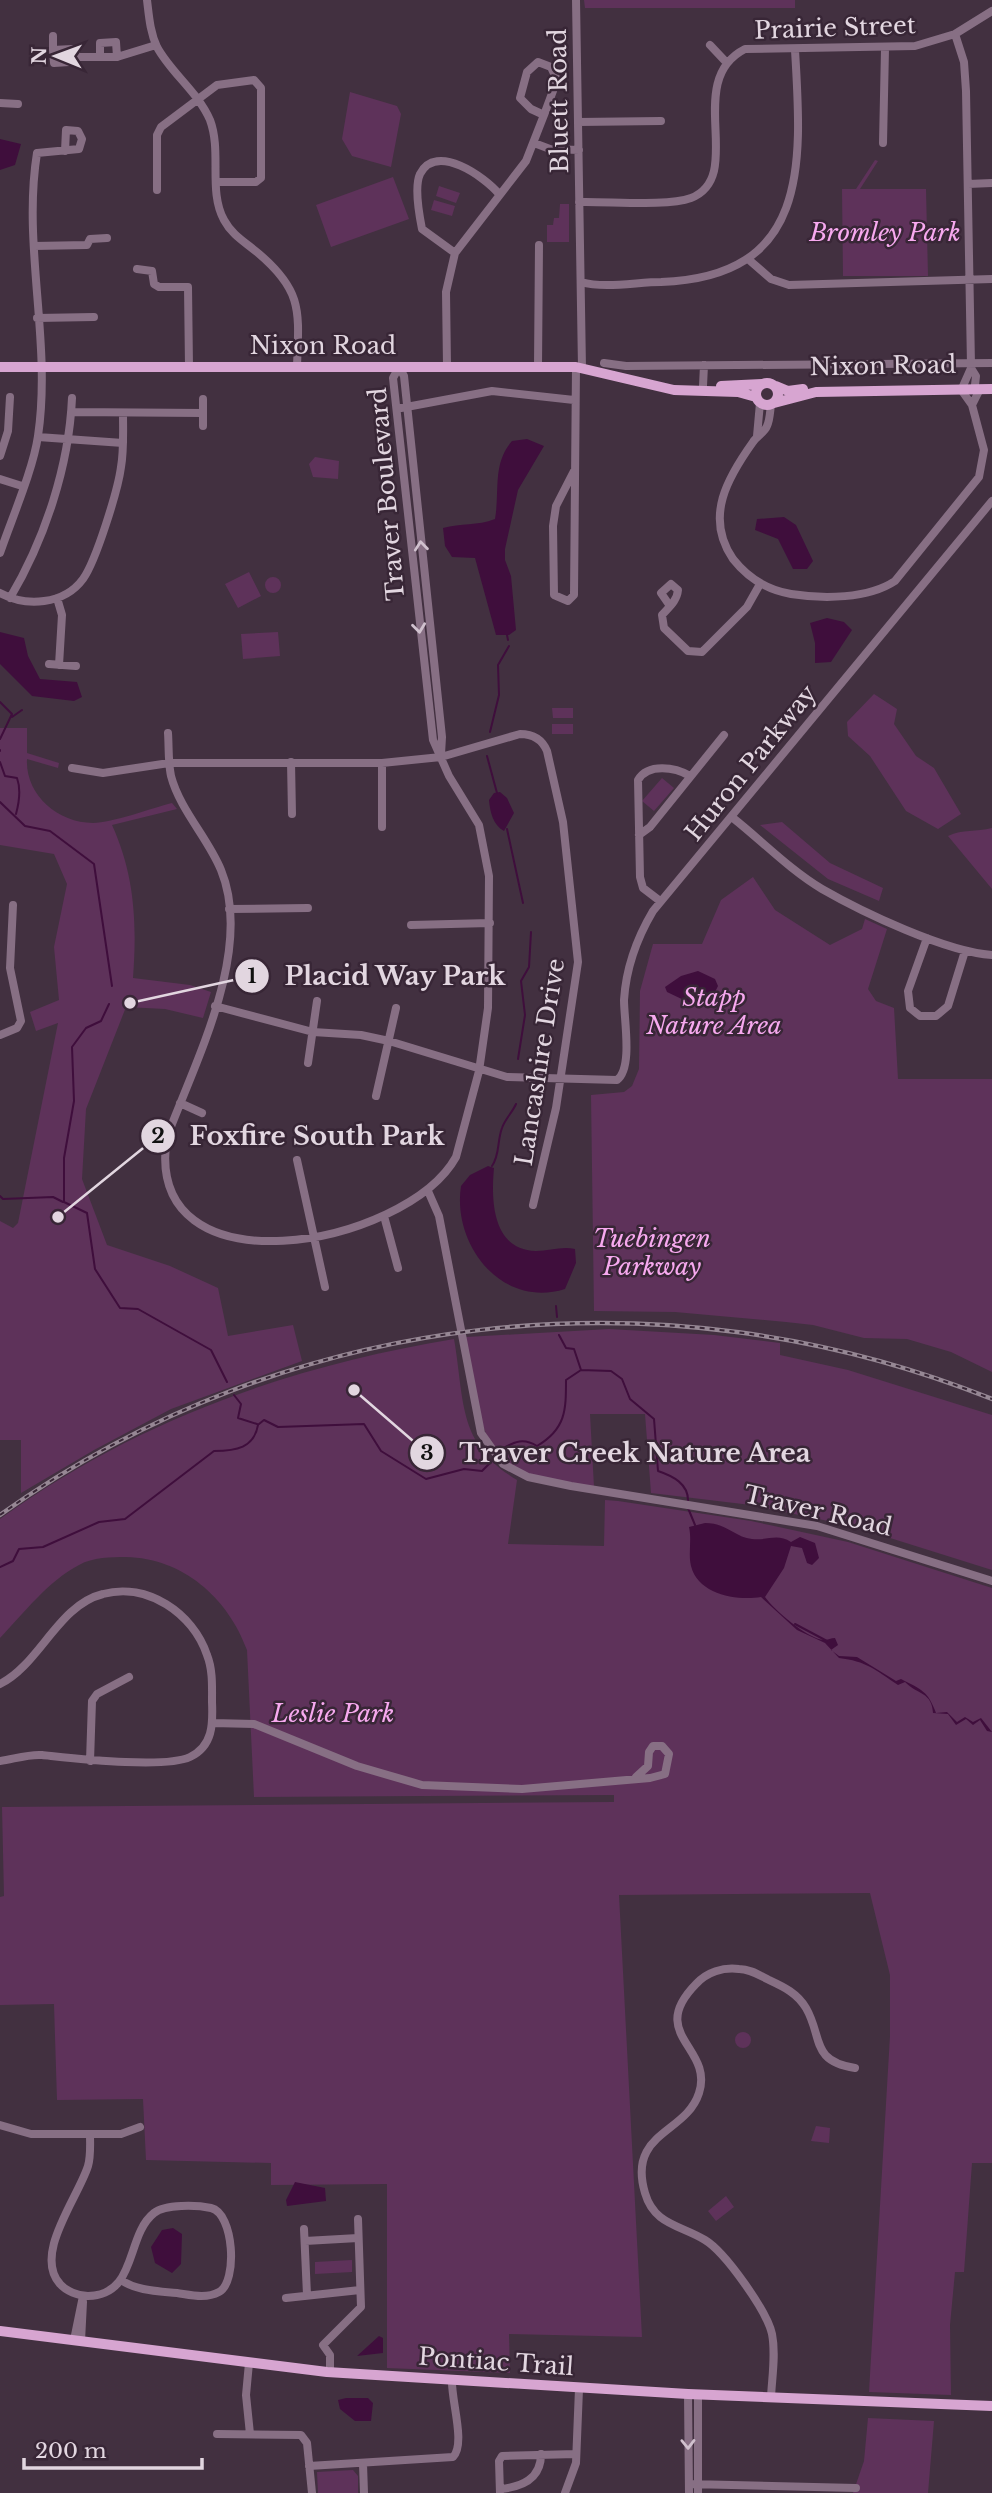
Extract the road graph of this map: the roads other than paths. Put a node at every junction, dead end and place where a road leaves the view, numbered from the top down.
1 (147, 0) edge
2 (576, 0) edge
3 (992, 11) edge
4 (955, 34) junction
5 (53, 36) dead end
6 (156, 45) junction
7 (709, 45) dead end
8 (885, 49) junction
9 (53, 50) junction
10 (795, 50) junction
11 (78, 57) junction
12 (100, 57) junction
13 (117, 57) junction
14 (726, 62) junction
15 (198, 100) junction
16 (0, 103) edge
17 (18, 104) dead end
18 (544, 114) junction
19 (661, 121) dead end
20 (578, 122) junction
21 (534, 143) junction
22 (883, 143) dead end
23 (579, 150) junction
24 (65, 151) dead end
25 (218, 181) junction
26 (992, 183) edge
27 (968, 184) junction
28 (157, 190) dead end
29 (499, 194) junction
30 (579, 202) junction
31 (107, 238) dead end
32 (539, 245) dead end
33 (34, 246) junction
34 (455, 253) junction
35 (748, 259) junction
36 (137, 269) dead end
37 (992, 279) edge
38 (968, 281) junction
39 (581, 282) junction
40 (94, 317) dead end
41 (37, 318) junction
42 (604, 363) dead end
43 (992, 363) edge
44 (704, 365) junction
45 (189, 366) junction
46 (297, 366) junction
47 (447, 366) junction
48 (971, 366) junction
49 (0, 367) edge
50 (42, 367) junction
51 (399, 367) junction
52 (538, 367) junction
53 (579, 368) junction
54 (644, 382) junction
55 (992, 383) edge
56 (762, 384) junction
57 (703, 386) junction
58 (776, 386) junction
59 (977, 388) junction
60 (960, 389) junction
61 (992, 389) edge
62 (10, 397) dead end
63 (72, 398) dead end
64 (203, 399) dead end
65 (574, 400) junction
66 (765, 402) junction
67 (972, 405) junction
68 (406, 408) junction
69 (396, 409) junction
70 (4, 410) edge
71 (71, 412) junction
72 (203, 413) junction
73 (122, 414) junction
74 (203, 426) dead end
75 (38, 437) junction
76 (68, 442) junction
77 (123, 443) junction
78 (0, 456) edge
79 (574, 471) junction
80 (0, 479) edge
81 (22, 486) junction
82 (992, 501) edge
83 (0, 553) edge
84 (760, 584) junction
85 (0, 593) edge
86 (10, 598) junction
87 (57, 598) junction
88 (670, 606) dead end
89 (49, 664) dead end
90 (60, 665) junction
91 (76, 666) dead end
92 (169, 733) dead end
93 (724, 735) dead end
94 (441, 757) junction
95 (291, 762) junction
96 (169, 763) junction
97 (382, 763) junction
98 (72, 768) dead end
99 (690, 776) junction
100 (292, 814) dead end
101 (733, 818) junction
102 (382, 827) dead end
103 (639, 835) junction
104 (660, 901) junction
105 (13, 905) dead end
106 (309, 908) dead end
107 (229, 909) junction
108 (490, 923) junction
109 (411, 925) dead end
110 (927, 938) junction
111 (965, 951) junction
112 (992, 955) edge
113 (317, 1001) dead end
114 (215, 1006) junction
115 (396, 1008) dead end
116 (313, 1032) junction
117 (0, 1035) edge
118 (389, 1041) junction
119 (308, 1063) dead end
120 (479, 1071) junction
121 (561, 1080) junction
122 (376, 1096) dead end
123 (180, 1103) junction
124 (202, 1113) dead end
125 (297, 1160) dead end
126 (428, 1191) junction
127 (533, 1205) dead end
128 (384, 1216) junction
129 (315, 1236) junction
130 (398, 1268) dead end
131 (325, 1287) dead end
132 (992, 1581) edge
133 (129, 1677) dead end
134 (0, 1684) edge
135 (213, 1723) junction
136 (90, 1760) junction
137 (0, 1761) edge
138 (636, 1777) junction
139 (855, 2068) dead end
140 (0, 2124) edge
141 (140, 2127) dead end
142 (90, 2134) junction
143 (358, 2220) dead end
144 (304, 2229) dead end
145 (358, 2238) junction
146 (305, 2241) junction
147 (121, 2280) junction
148 (360, 2290) junction
149 (307, 2295) junction
150 (286, 2298) dead end
151 (83, 2299) junction
152 (0, 2331) edge
153 (78, 2341) junction
154 (323, 2345) junction
155 (315, 2354) dead end
156 (249, 2363) junction
157 (330, 2372) junction
158 (452, 2380) junction
159 (579, 2389) junction
160 (693, 2395) junction
161 (771, 2397) junction
162 (992, 2406) edge
163 (217, 2434) dead end
164 (250, 2434) junction
165 (541, 2454) junction
166 (576, 2454) junction
167 (363, 2463) junction
168 (309, 2466) junction
169 (689, 2488) edge
170 (699, 2488) edge
171 (856, 2488) dead end
172 (799, 2490) edge
173 (500, 2491) edge
174 (312, 2493) edge
175 (365, 2493) edge
176 (565, 2493) edge

1 - 6 street
2 - 20 street, Bluett Road
3 - 4 street, Prairie Street
4 - 8 street, Prairie Street
4 - 27 street
5 - 9 street
6 - 13 street
6 - 15 street
7 - 14 street
8 - 10 street, Prairie Street
8 - 22 street
9 - 11 street
9 - 11 street
10 - 14 street, Prairie Street
10 - 35 street
11 - 12 street
12 - 13 street
12 - 13 street
14 - 30 street, Prairie Street
15 - 25 street
15 - 25 street
15 - 28 street
16 - 17 street
18 - 18 street
18 - 21 street
19 - 20 street
20 - 23 street, Bluett Road
21 - 23 street
21 - 29 street
23 - 30 street, Bluett Road
24 - 33 street
25 - 46 street
26 - 27 street
27 - 38 street
29 - 34 street
29 - 34 street
30 - 39 street, Bluett Road
31 - 33 street
32 - 52 street
33 - 41 street
34 - 47 street
35 - 38 street
35 - 39 street
36 - 45 street
37 - 38 street
38 - 48 street
39 - 53 street, Bluett Road
40 - 41 street
41 - 50 street
42 - 44 street
43 - 48 street
44 - 48 street
44 - 57 street
45 - 46 main road, Nixon Road
45 - 50 main road, Nixon Road
46 - 51 main road, Nixon Road
47 - 51 main road, Nixon Road
47 - 52 main road, Nixon Road
48 - 59 street
48 - 60 street
49 - 50 main road, Nixon Road
50 - 75 street
51 - 68 street, Traver Boulevard
51 - 69 street, Traver Boulevard
52 - 53 main road, Nixon Road
53 - 54 main road, Nixon Road
53 - 65 street, Bluett Road
54 - 57 main road, Nixon Road
54 - 66 main road, Nixon Road
55 - 59 main road, Nixon Road
56 - 57 main road, Nixon Road
56 - 58 main road
56 - 66 main road
58 - 60 main road, Nixon Road
58 - 66 main road
59 - 60 main road, Nixon Road
59 - 61 main road, Nixon Road
59 - 67 street
60 - 66 main road, Nixon Road
60 - 67 street
62 - 70 street
63 - 71 street
64 - 72 street
65 - 68 street
65 - 79 street, Bluett Road
66 - 84 street
67 - 84 street
68 - 69 street
94 -> 68 street, Traver Boulevard
69 -> 94 street, Traver Boulevard
70 - 78 street
71 - 73 street
71 - 76 street
72 - 73 street
72 - 74 street
73 - 77 street
75 - 76 street
75 - 81 street
76 - 77 street
76 - 86 street
77 - 87 street
79 - 79 street, Bluett Road
80 - 81 street
81 - 83 street
82 - 101 street, Huron Parkway
84 - 88 street
85 - 86 street
86 - 87 street
87 - 90 street
89 - 90 street
90 - 91 street
92 - 96 street, Traver Boulevard
93 - 99 street
94 - 97 street, Lancashire Drive
94 - 108 street, Traver Boulevard
94 - 121 street, Lancashire Drive
95 - 96 street, Lancashire Drive
95 - 97 street, Lancashire Drive
95 - 100 street
96 - 98 street, Lancashire Drive
96 - 107 street, Traver Boulevard
97 - 102 street
99 - 103 street
99 - 103 street
101 - 104 street, Huron Parkway
101 - 110 street
103 - 104 street
104 - 121 street, Huron Parkway
105 - 117 street
106 - 107 street
107 - 114 street, Traver Boulevard
108 - 109 street
108 - 120 street, Traver Boulevard
110 - 111 street
110 - 111 street
111 - 112 street
113 - 116 street
114 - 116 street
114 - 123 street, Traver Boulevard
115 - 118 street
116 - 118 street
116 - 119 street
118 - 120 street
118 - 122 street
120 - 121 street
120 - 126 street, Traver Boulevard
121 - 127 street, Lancashire Drive
123 - 124 street
123 - 129 street, Traver Boulevard
125 - 129 street
126 - 128 street, Traver Boulevard
126 - 132 street, Traver Road
128 - 129 street, Traver Boulevard
128 - 130 street
129 - 131 street
133 - 136 street
134 - 135 street
135 - 136 street
135 - 138 street
136 - 137 street
138 - 138 street
139 - 161 street
140 - 142 street
141 - 142 street
142 - 151 street
143 - 145 street
144 - 146 street
145 - 146 street
145 - 148 street
146 - 149 street
147 - 147 street
147 - 151 street
148 - 149 street
148 - 154 street
149 - 150 street
151 - 153 street
152 - 153 main road, Pontiac Trail
153 - 156 main road, Pontiac Trail
154 - 155 street
154 - 157 street
156 - 157 main road, Pontiac Trail
156 - 164 street
157 - 158 main road, Pontiac Trail
158 - 159 main road, Pontiac Trail
158 - 167 street
159 - 160 main road, Pontiac Trail
159 - 166 street
160 - 161 main road, Pontiac Trail
160 -> 169 street
160 - 170 street
161 - 162 main road, Pontiac Trail
163 - 164 street
164 - 168 street
165 - 166 street
165 - 173 street
165 - 173 street
166 - 176 street
167 - 168 street
167 - 175 street
168 - 174 street
169 - 170 street
170 - 172 street
171 - 172 street

